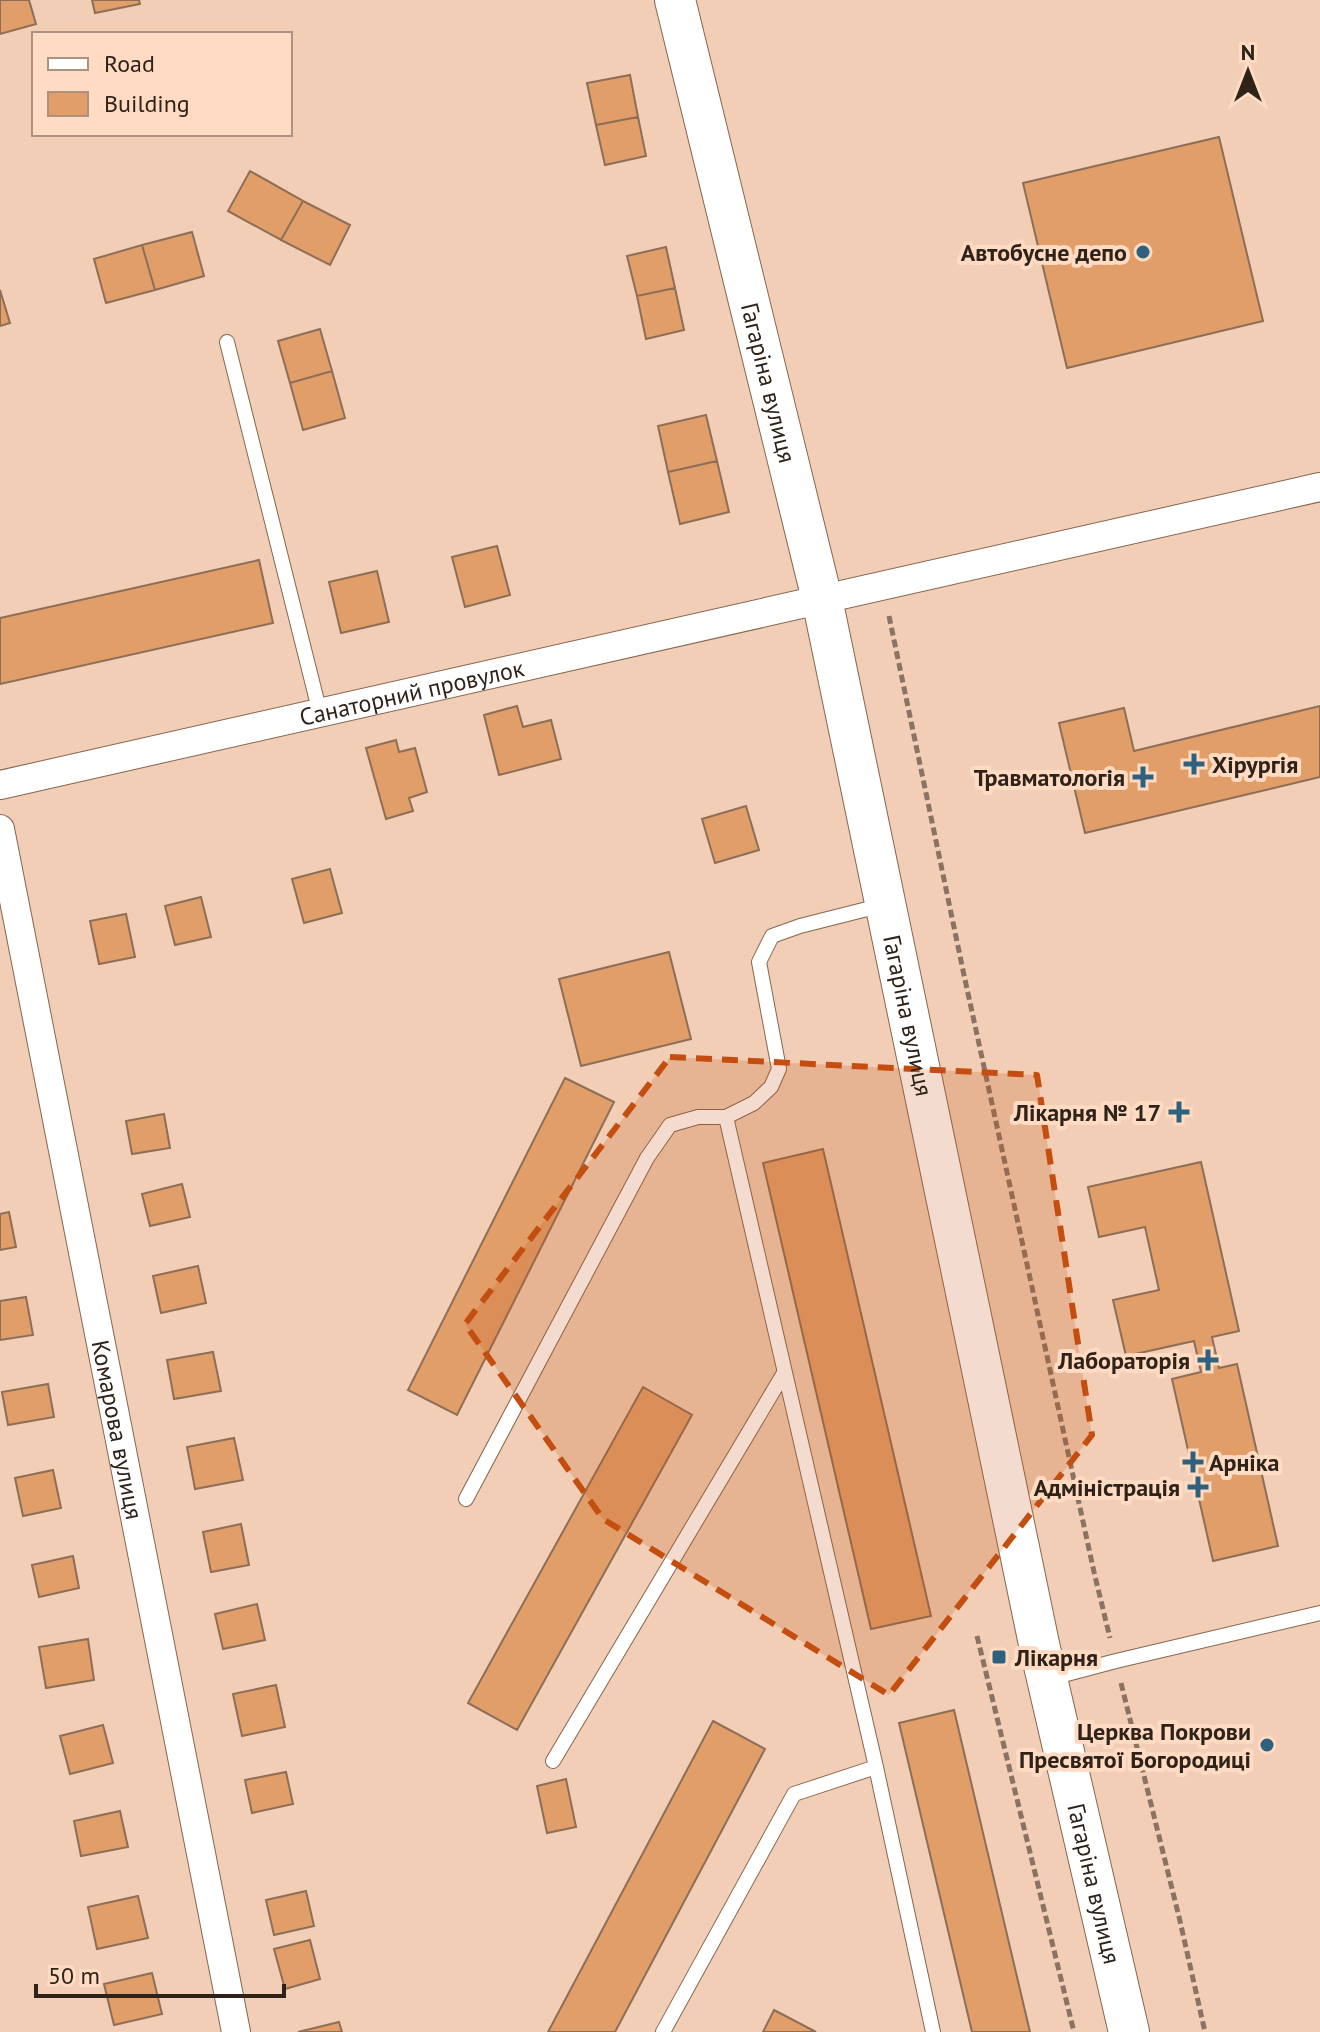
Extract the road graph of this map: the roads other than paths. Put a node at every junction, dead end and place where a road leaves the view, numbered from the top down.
1 (675, 0) edge
2 (227, 342) dead end
3 (1320, 487) edge
4 (822, 599) junction
5 (320, 713) junction
6 (0, 785) edge
7 (0, 829) edge
8 (885, 905) junction
9 (726, 1117) junction
10 (784, 1373) junction
11 (466, 1499) dead end
12 (1320, 1613) edge
13 (1047, 1679) junction
14 (553, 1761) dead end
15 (876, 1767) junction
16 (236, 2032) edge
17 (663, 2032) edge
18 (933, 2032) edge
19 (1129, 2032) edge

1 - 4 main road, Гагаріна вулиця
2 - 5 lane
3 - 4 street, Санаторний провулок
4 - 5 street, Санаторний провулок
4 - 8 main road, Гагаріна вулиця
5 - 6 street, Санаторний провулок
7 - 16 street, Комарова вулиця
8 - 9 lane
8 - 13 main road, Гагаріна вулиця
9 - 10 lane
9 - 11 lane
10 - 14 lane
10 - 15 lane
12 - 13 lane
13 - 19 main road, Гагаріна вулиця
15 - 17 lane
15 - 18 lane

